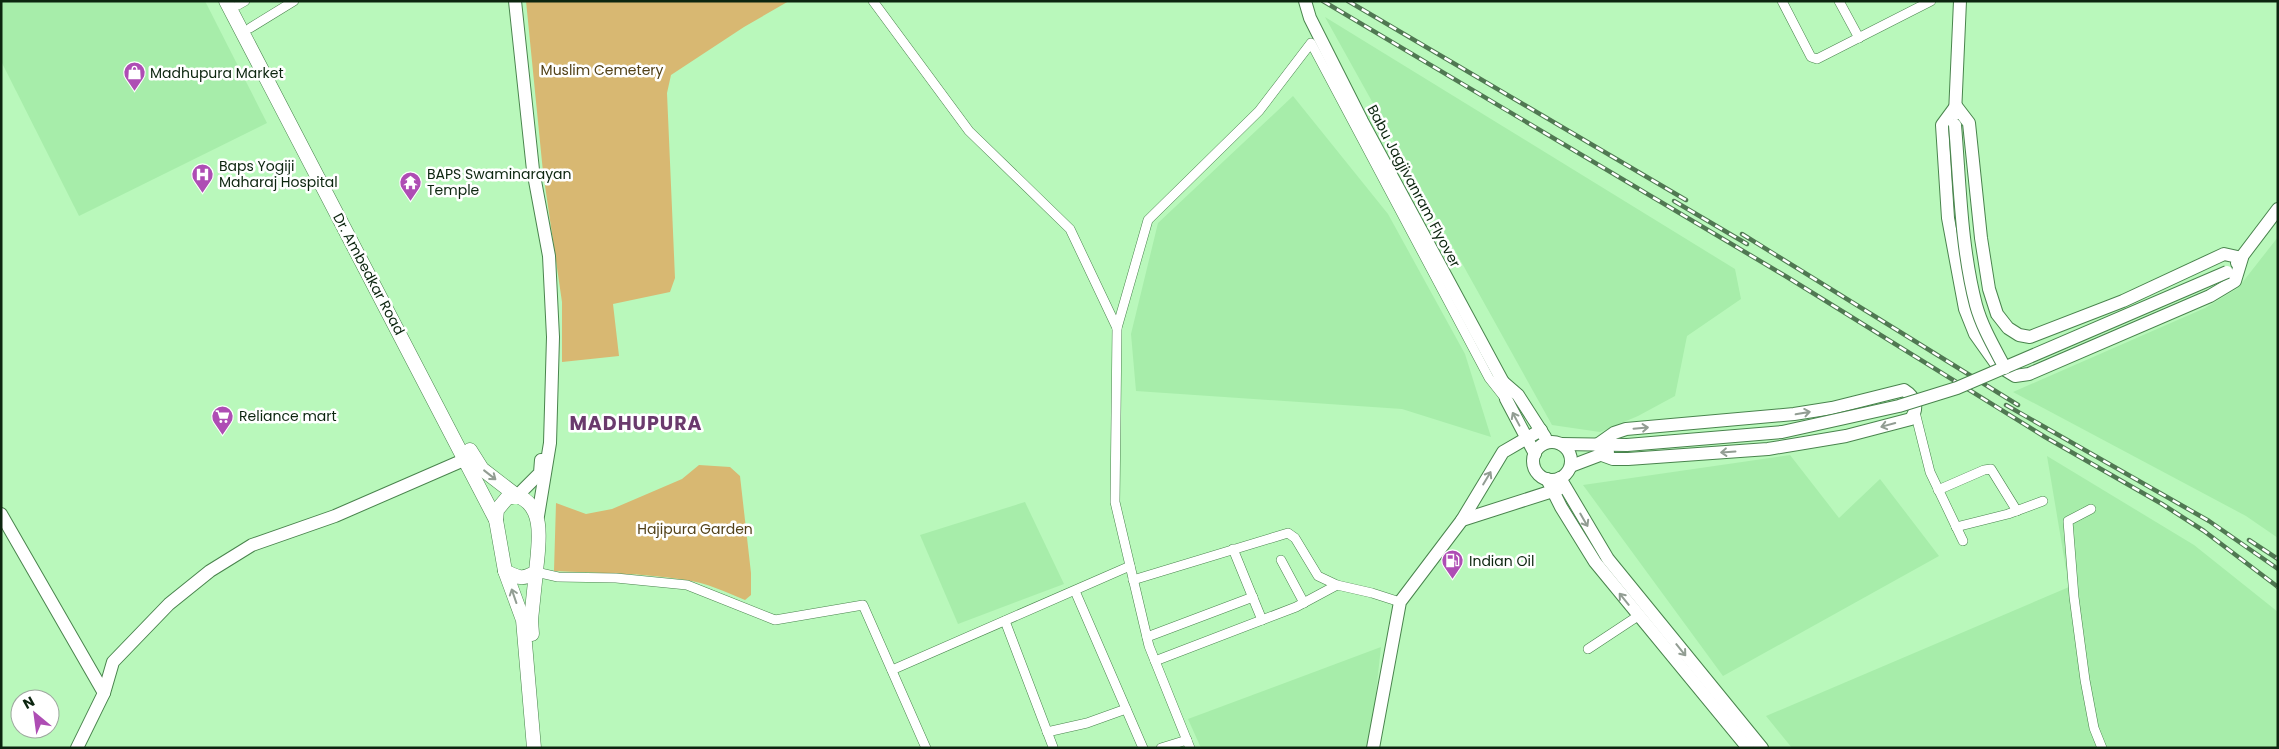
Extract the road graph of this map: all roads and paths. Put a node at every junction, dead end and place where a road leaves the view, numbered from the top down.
1 (294, 1) edge
2 (509, 1) edge
3 (515, 1) edge
4 (873, 1) edge
5 (1305, 1) edge
6 (1782, 1) edge
7 (1839, 1) edge
8 (1931, 1) edge
9 (1960, 1) edge
10 (236, 2) edge
11 (250, 28) junction
12 (1859, 38) junction
13 (1956, 106) junction
14 (2278, 210) edge
15 (2242, 258) junction
16 (2001, 322) junction
17 (1117, 328) junction
18 (1975, 334) junction
19 (2005, 368) junction
20 (1503, 382) junction
21 (1506, 400) junction
22 (1915, 412) junction
23 (1541, 430) junction
24 (1526, 438) junction
25 (1555, 443) junction
26 (1599, 450) junction
27 (1534, 454) junction
28 (469, 458) junction
29 (1570, 466) junction
30 (1559, 485) junction
31 (1938, 490) junction
32 (517, 496) junction
33 (2043, 501) dead end
34 (2091, 509) dead end
35 (2017, 511) junction
36 (1, 514) edge
37 (538, 516) junction
38 (496, 520) junction
39 (1462, 520) junction
40 (1956, 527) junction
41 (1963, 541) dead end
42 (1233, 549) junction
43 (1281, 560) dead end
44 (1130, 566) junction
45 (506, 571) junction
46 (536, 572) junction
47 (1134, 580) junction
48 (1337, 585) junction
49 (1075, 590) junction
50 (1252, 597) junction
51 (1400, 602) junction
52 (1304, 603) junction
53 (1638, 616) junction
54 (1262, 620) junction
55 (1005, 621) junction
56 (1147, 637) junction
57 (1588, 649) dead end
58 (1156, 662) junction
59 (892, 670) junction
60 (104, 693) junction
61 (1126, 709) junction
62 (1047, 732) junction
63 (1189, 744) edge
64 (77, 748) edge
65 (534, 748) edge
66 (542, 748) edge
67 (926, 748) edge
68 (1054, 748) edge
69 (1143, 748) edge
70 (1161, 748) edge
71 (1373, 748) edge
72 (1748, 748) edge
73 (1762, 748) edge
74 (2102, 748) edge

1 - 11 street
2 - 32 street
3 - 37 street
4 - 17 street
5 - 20 street, Babu Jagjivanram Flyover
6 - 12 street
7 - 12 street
8 - 12 street
9 - 13 street
10 - 11 main road, Dr. Ambedkar Road
10 - 28 main road, Dr. Ambedkar Road
11 - 28 main road, Dr. Ambedkar Road
13 - 16 street
13 - 18 street
13 - 19 street, bridge
14 - 15 street
15 - 16 street
15 - 18 street
15 - 19 street, bridge
16 - 18 street
17 - 21 street
17 - 44 street
19 - 26 street, bridge
20 - 21 street
20 - 23 street
24 -> 21 street
22 -> 26 street
26 -> 22 street
22 - 31 street
23 - 24 street
23 - 25 street
24 - 27 street
39 -> 24 street
25 - 26 street
25 - 27 street
25 - 29 street
26 - 29 street
27 - 30 street
28 -> 32 main road, Dr. Ambedkar Road
28 - 38 main road, Dr. Ambedkar Road
28 - 60 street
29 - 30 street
30 - 39 street
53 -> 30 street
30 -> 73 street
31 - 35 street
31 - 40 street
32 - 37 main road, Dr. Ambedkar Road
32 - 38 main road
33 - 35 street
34 - 74 street
35 - 40 street
36 - 60 street
37 - 46 main road
38 - 45 main road, Dr. Ambedkar Road
39 - 51 street
40 - 41 street
42 - 47 street
42 - 48 street
42 - 50 street
43 - 52 street
44 - 47 street
44 - 49 street
45 - 46 main road
65 -> 45 main road, Dr. Ambedkar Road
46 - 59 street
46 - 66 main road
47 - 56 street
48 - 51 street
48 - 52 street
49 - 55 street
49 - 61 street
50 - 54 street
50 - 56 street
51 - 71 street
52 - 54 street
53 - 57 street
53 - 72 street
54 - 58 street
55 - 59 street
55 - 62 street
56 - 58 street
58 - 63 street
59 - 67 street
60 - 64 street
61 - 62 street
61 - 69 street
62 - 68 street
63 - 70 street

